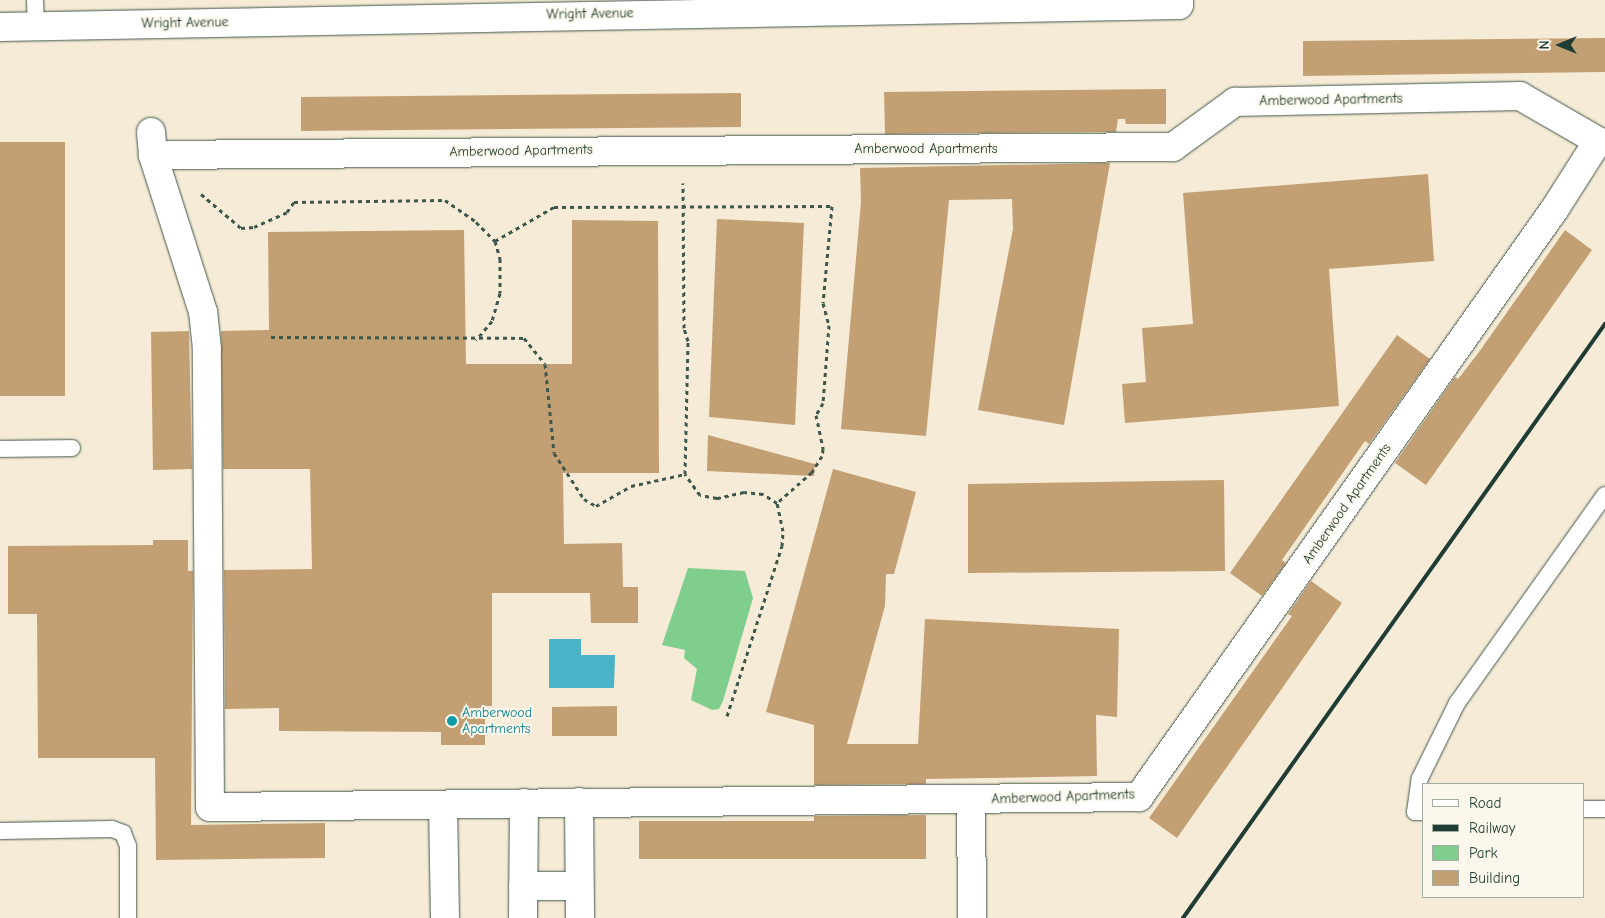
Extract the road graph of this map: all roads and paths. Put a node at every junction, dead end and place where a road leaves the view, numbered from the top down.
1 (1179, 2) edge
2 (883, 4) edge
3 (36, 13) edge
4 (0, 27) edge
5 (683, 150) junction
6 (195, 189) dead end
7 (684, 206) junction
8 (496, 241) junction
9 (271, 337) dead end
10 (476, 340) junction
11 (72, 448) dead end
12 (0, 449) edge
13 (686, 474) junction
14 (1605, 495) edge
15 (777, 503) junction
16 (727, 716) dead end
17 (971, 799) junction
18 (579, 802) junction
19 (524, 803) junction
20 (443, 805) junction
21 (1585, 809) edge
22 (1605, 809) edge
23 (1422, 812) edge
24 (0, 831) edge
25 (523, 886) junction
26 (579, 886) junction
27 (128, 918) edge
28 (445, 918) edge
29 (523, 918) edge
30 (580, 918) edge
31 (972, 918) edge

1 - 2 street, Wright Avenue
2 - 3 street, Wright Avenue
3 - 4 street, Wright Avenue
5 - 7 path
5 - 17 street, Amberwood Apartments
5 - 20 street, Amberwood Apartments
6 - 8 path
7 - 8 path
7 - 13 path
7 - 15 path
8 - 10 path
9 - 10 path
10 - 13 path
11 - 12 lane
13 - 15 path
14 - 23 lane
15 - 16 path
17 - 18 street, Amberwood Apartments
17 - 31 street, Amberwood Apartments
18 - 19 street, Amberwood Apartments
18 - 26 street
19 - 20 street, Amberwood Apartments
19 - 25 street
20 - 28 street
21 - 22 lane
24 - 27 lane
25 - 26 street
25 - 29 street
26 - 30 street

